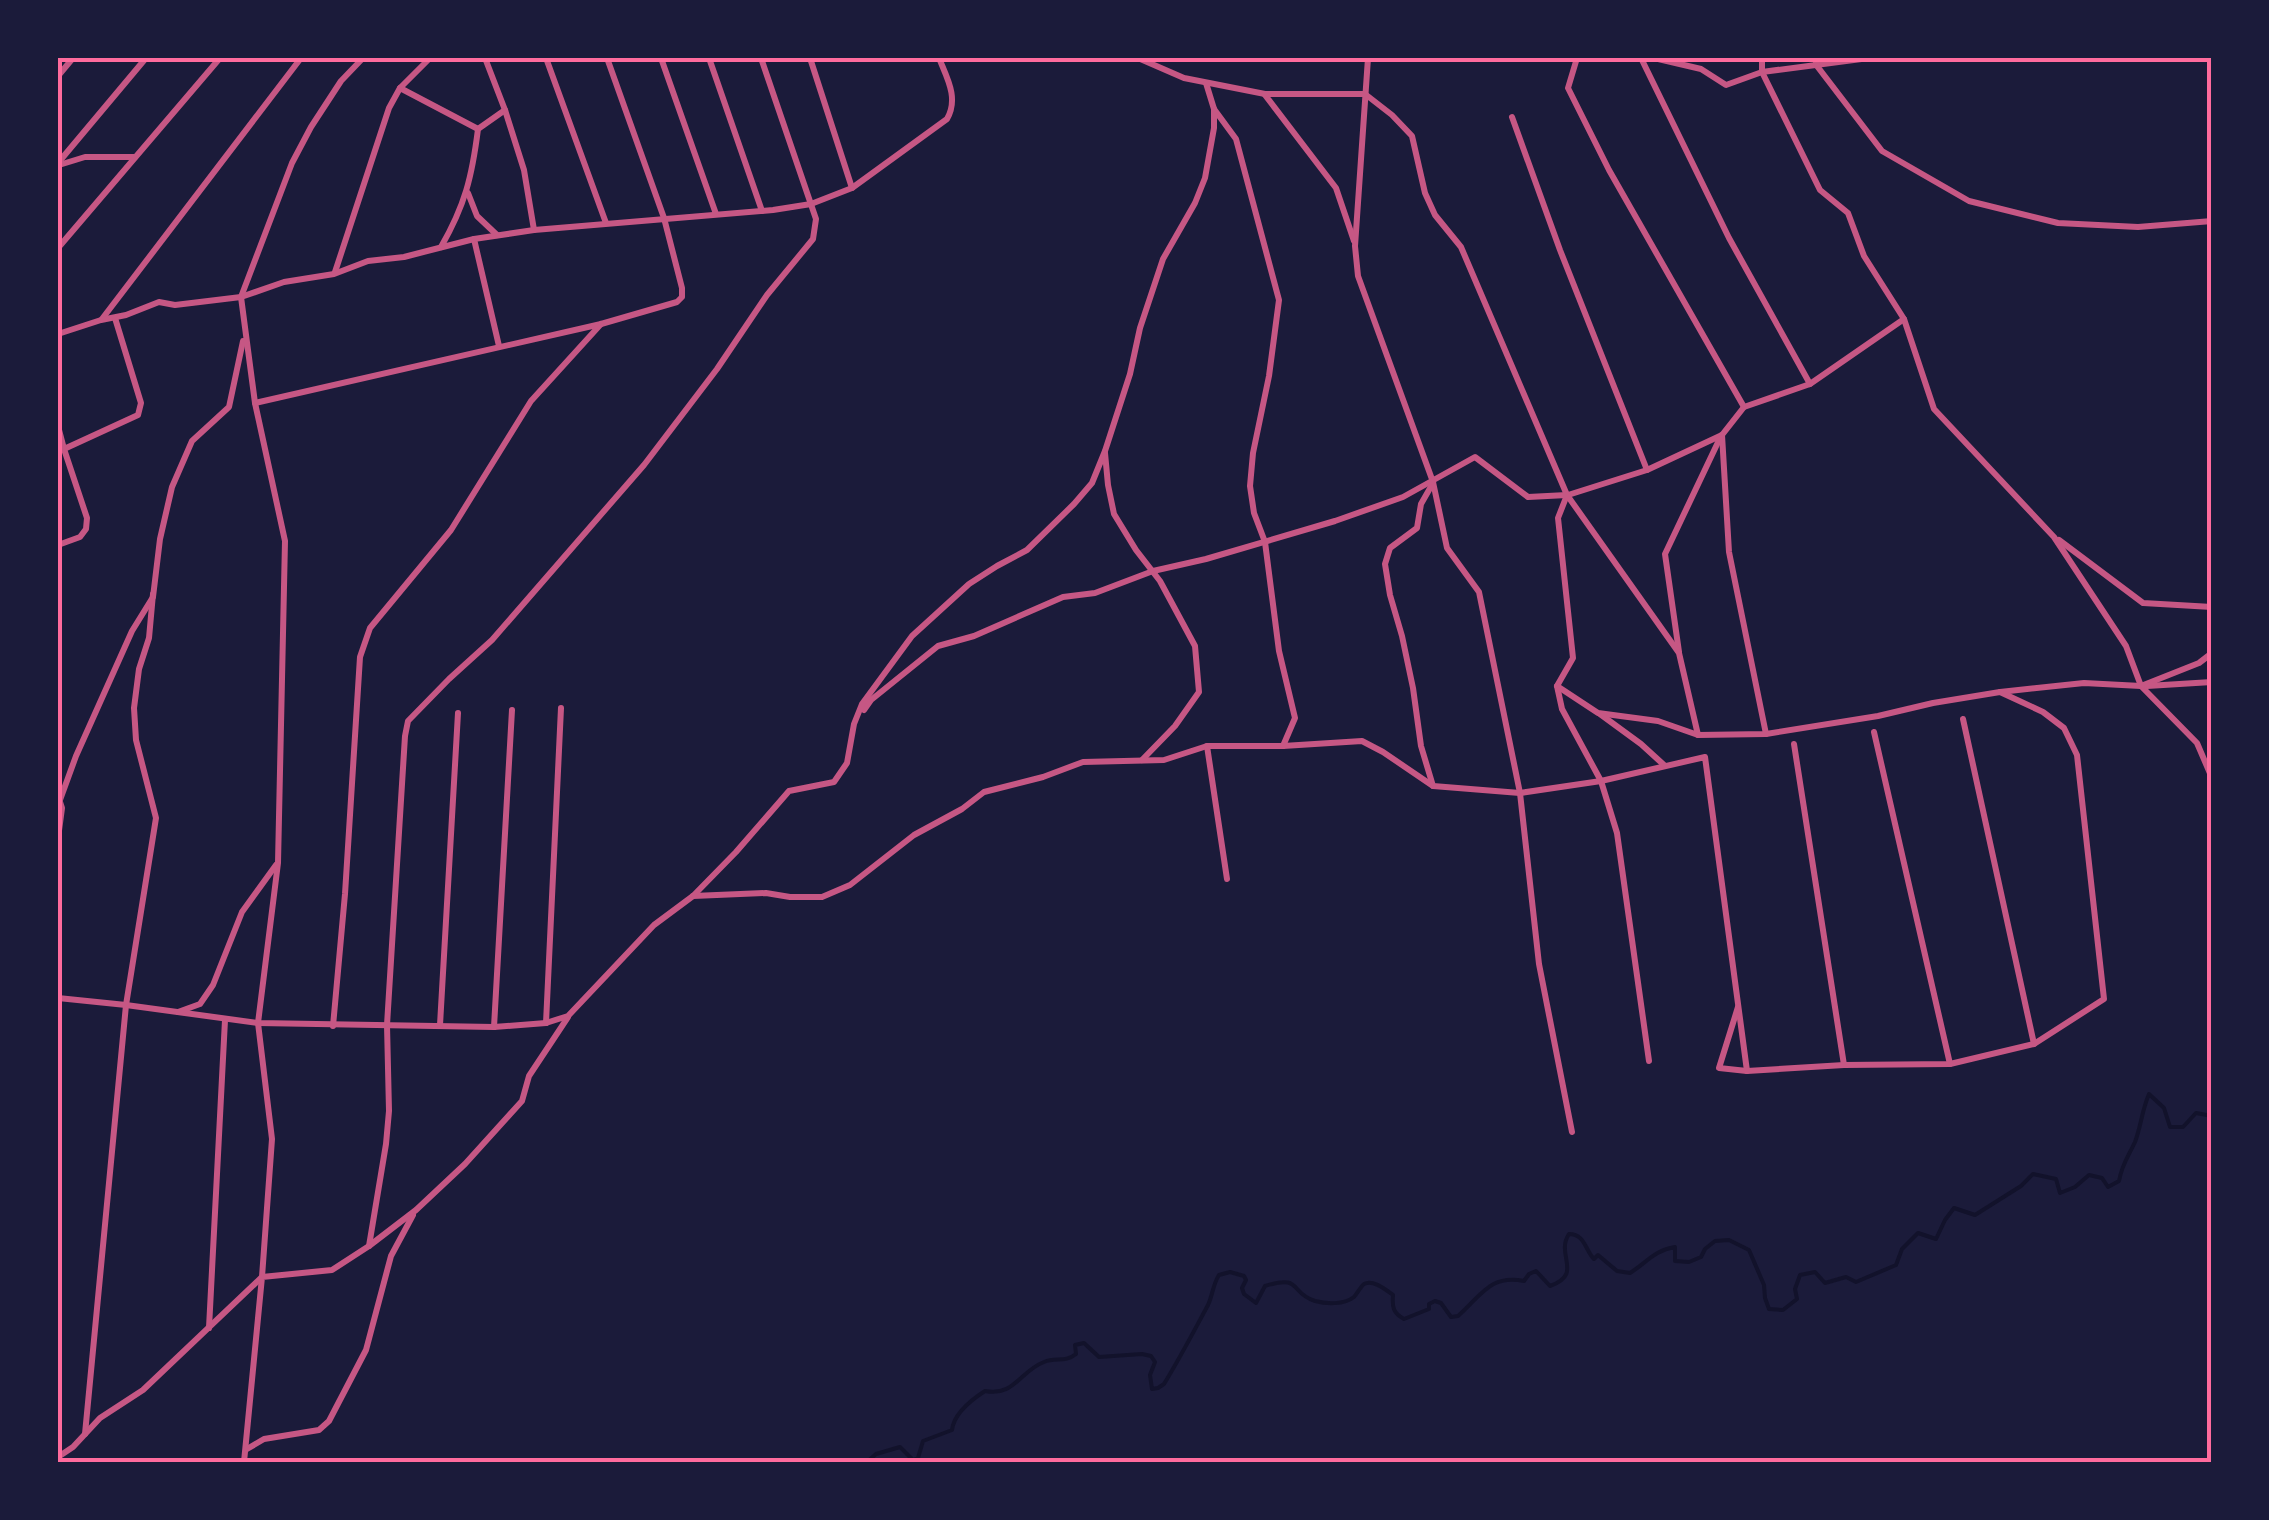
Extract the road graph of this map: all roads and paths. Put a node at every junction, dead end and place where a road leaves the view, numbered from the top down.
1 (72, 58) edge
2 (146, 58) edge
3 (220, 58) edge
4 (301, 58) edge
5 (363, 58) edge
6 (430, 58) edge
7 (485, 58) edge
8 (546, 58) edge
9 (607, 58) edge
10 (661, 58) edge
11 (709, 58) edge
12 (761, 58) edge
13 (810, 58) edge
14 (939, 58) edge
15 (1138, 58) edge
16 (1368, 58) edge
17 (1577, 58) edge
18 (1640, 58) edge
19 (1654, 58) edge
20 (1703, 58) edge
21 (1762, 58) edge
22 (1869, 58) edge
23 (1850, 59) edge
24 (1816, 62) edge
25 (1702, 69) junction
26 (1762, 72) junction
27 (58, 76) edge
28 (1206, 83) junction
29 (400, 88) junction
30 (1264, 94) junction
31 (1364, 94) junction
32 (1214, 109) junction
33 (505, 110) junction
34 (1512, 117) dead end
35 (478, 129) junction
36 (134, 158) junction
37 (58, 164) edge
38 (852, 188) junction
39 (468, 192) junction
40 (811, 204) junction
41 (762, 211) junction
42 (716, 214) junction
43 (664, 218) junction
44 (2212, 221) edge
45 (606, 223) junction
46 (534, 230) junction
47 (498, 236) junction
48 (474, 239) junction
49 (1355, 246) junction
50 (58, 248) edge
51 (442, 248) junction
52 (334, 274) junction
53 (240, 298) junction
54 (115, 318) junction
55 (1904, 319) junction
56 (101, 320) junction
57 (601, 324) junction
58 (244, 327) junction
59 (58, 334) edge
60 (499, 346) junction
61 (1810, 384) junction
62 (254, 403) junction
63 (1744, 408) junction
64 (58, 426) edge
65 (1722, 436) junction
66 (64, 449) junction
67 (1105, 452) junction
68 (1647, 470) junction
69 (1433, 482) junction
70 (1568, 494) junction
71 (2054, 537) junction
72 (1265, 542) junction
73 (58, 545) edge
74 (1153, 571) junction
75 (154, 594) junction
76 (2212, 608) edge
77 (2212, 652) edge
78 (1679, 654) junction
79 (2212, 682) edge
80 (1557, 686) junction
81 (2141, 686) junction
82 (2000, 692) junction
83 (561, 708) dead end
84 (512, 710) dead end
85 (1598, 712) junction
86 (458, 713) dead end
87 (1963, 719) dead end
88 (854, 724) junction
89 (1874, 732) dead end
90 (1766, 734) junction
91 (1698, 735) junction
92 (1794, 744) dead end
93 (1208, 746) junction
94 (1283, 746) junction
95 (1140, 762) junction
96 (1665, 766) junction
97 (2212, 778) edge
98 (1601, 781) junction
99 (1433, 786) junction
100 (1520, 793) junction
101 (59, 799) edge
102 (58, 838) edge
103 (278, 863) junction
104 (1227, 880) dead end
105 (693, 896) junction
106 (58, 998) edge
107 (126, 1004) junction
108 (1738, 1004) junction
109 (177, 1012) junction
110 (568, 1016) junction
111 (225, 1020) junction
112 (258, 1023) junction
113 (546, 1024) junction
114 (387, 1025) junction
115 (440, 1025) junction
116 (333, 1026) junction
117 (494, 1027) junction
118 (2034, 1044) junction
119 (1649, 1061) dead end
120 (1950, 1064) junction
121 (1844, 1065) junction
122 (1748, 1071) junction
123 (1572, 1132) dead end
124 (416, 1210) junction
125 (369, 1246) junction
126 (262, 1277) junction
127 (209, 1330) junction
128 (85, 1434) junction
129 (246, 1449) junction
130 (58, 1457) edge
131 (244, 1462) edge

1 - 27 street
2 - 37 street
3 - 36 street
4 - 56 street
5 - 53 street
6 - 29 street
7 - 33 street
8 - 45 street
9 - 43 street
10 - 42 street
11 - 41 street
12 - 40 street
13 - 38 street
14 - 38 street
15 - 28 street
16 - 31 street
17 - 63 street
18 - 61 street
19 - 25 street
20 - 25 street
21 - 26 street
22 - 23 street
23 - 24 street
24 - 26 street
24 - 44 street
25 - 26 street
26 - 55 street
28 - 30 street
28 - 32 street
29 - 35 street
29 - 52 street
30 - 31 street
30 - 49 street
31 - 49 street
31 - 70 street
32 - 67 street
32 - 72 street
33 - 35 street
33 - 46 street
34 - 68 street
35 - 39 street
36 - 37 street
36 - 50 street
38 - 40 street
39 - 47 street
39 - 51 street
40 - 41 street
40 - 114 street
41 - 42 street
42 - 43 street
43 - 45 street
43 - 57 street
45 - 46 street
46 - 47 street
47 - 48 street
48 - 51 street
48 - 60 street
49 - 69 street
51 - 52 street
52 - 53 street
53 - 54 street
53 - 58 street
54 - 56 street
54 - 66 street
55 - 61 street
55 - 71 street
56 - 59 street
57 - 60 street
57 - 116 street
58 - 62 street
58 - 75 street
60 - 62 street
61 - 63 street
62 - 103 street
63 - 65 street
64 - 66 street
65 - 68 street
65 - 78 street
65 - 90 street
66 - 73 street
67 - 74 street
67 - 88 street
68 - 70 street
69 - 70 street
69 - 72 street
69 - 99 street
69 - 100 street
70 - 78 street
70 - 80 street
71 - 76 street
71 - 81 street
72 - 74 street
72 - 94 street
74 - 88 street
74 - 95 street
75 - 101 street
75 - 107 street
77 - 81 street
78 - 91 street
79 - 81 street
80 - 85 street
80 - 98 street
81 - 82 street
81 - 97 street
82 - 90 street
82 - 118 street
83 - 113 street
84 - 117 street
85 - 91 street
85 - 96 street
86 - 115 street
87 - 118 street
88 - 105 street
89 - 120 street
90 - 91 street
92 - 121 street
93 - 94 street
93 - 95 street
93 - 104 street
94 - 99 street
95 - 105 street
96 - 98 street
96 - 108 street
98 - 100 street
98 - 119 street
99 - 100 street
100 - 123 street
101 - 102 street
103 - 109 street
103 - 112 street
105 - 110 street
106 - 107 street
107 - 109 street
107 - 128 street
108 - 122 street
108 - 122 street
109 - 111 street
110 - 113 street
110 - 124 street
111 - 112 street
111 - 127 street
112 - 116 street
112 - 126 street
113 - 117 street
114 - 115 street
114 - 116 street
114 - 125 street
115 - 117 street
118 - 120 street
120 - 121 street
121 - 122 street
124 - 125 street
124 - 129 street
125 - 126 street
126 - 127 street
126 - 129 street
127 - 128 street
128 - 130 street
129 - 131 street

